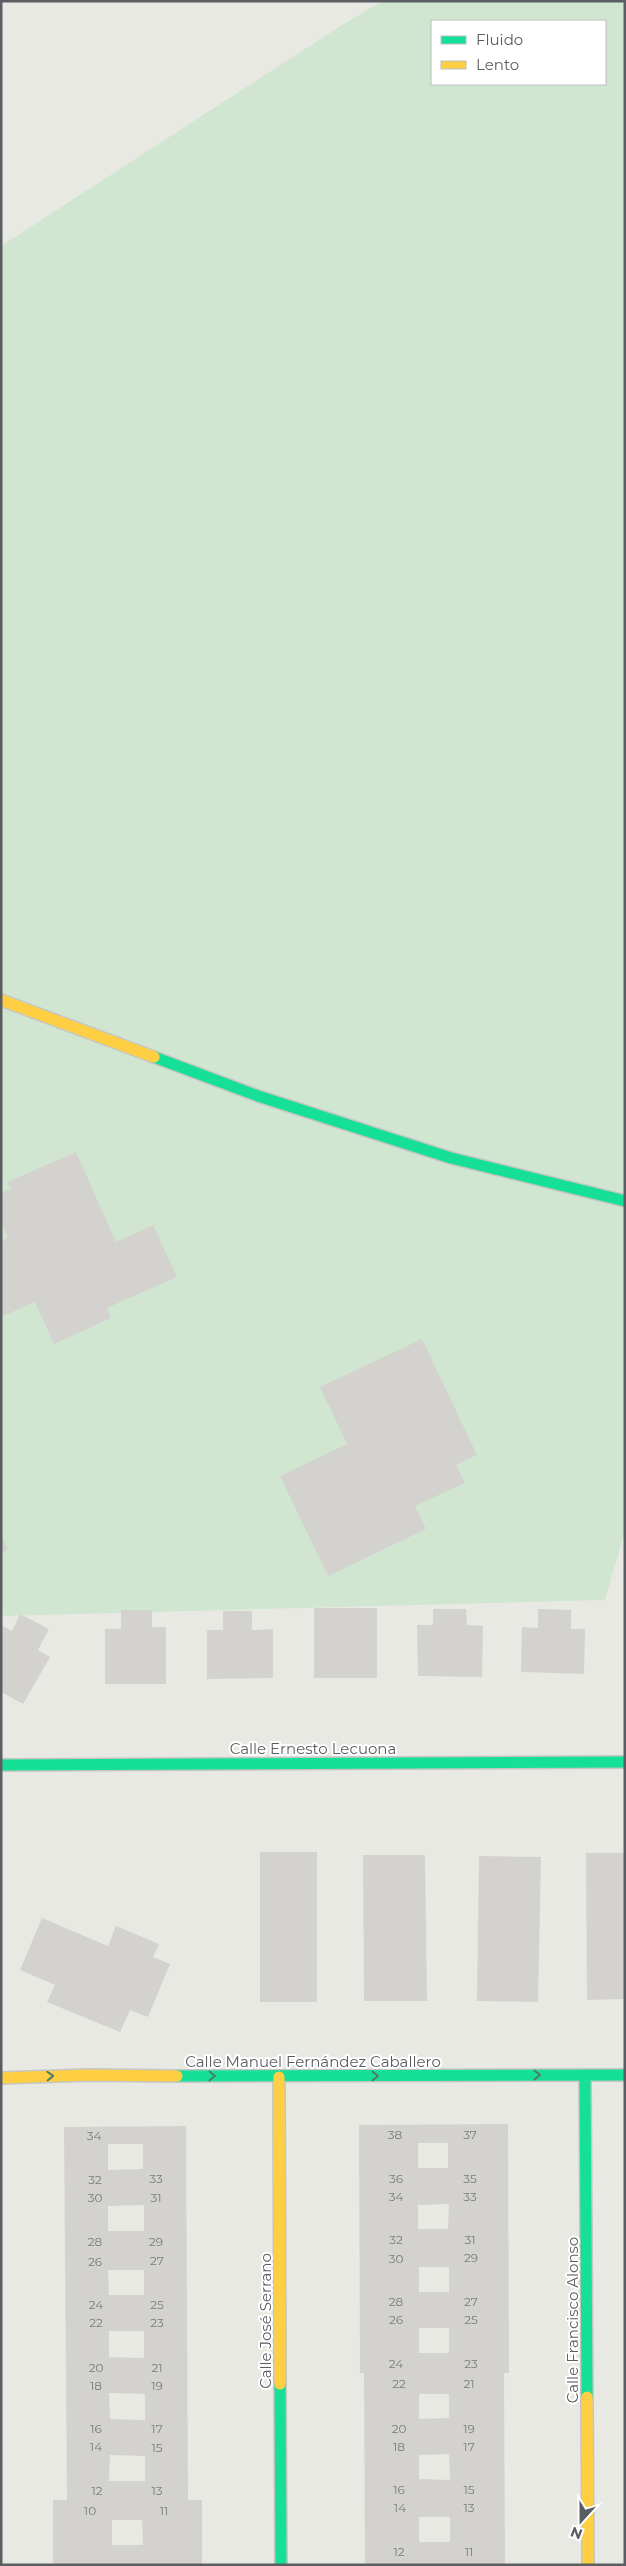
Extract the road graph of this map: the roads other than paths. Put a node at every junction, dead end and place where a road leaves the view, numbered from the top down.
1 (1, 1000) edge
2 (625, 1201) edge
3 (625, 1762) edge
4 (1, 1765) edge
5 (585, 2075) junction
6 (625, 2075) edge
7 (279, 2077) junction
8 (1, 2078) edge
9 (281, 2565) edge
10 (588, 2565) edge

1 - 2 street
3 - 4 street, Calle Ernesto Lecuona
5 - 6 street, Calle Manuel Fernández Caballero
7 -> 5 street, Calle Manuel Fernández Caballero
5 - 10 street, Calle Francisco Alonso
8 -> 7 street, Calle Manuel Fernández Caballero
7 - 9 street, Calle José Serrano

